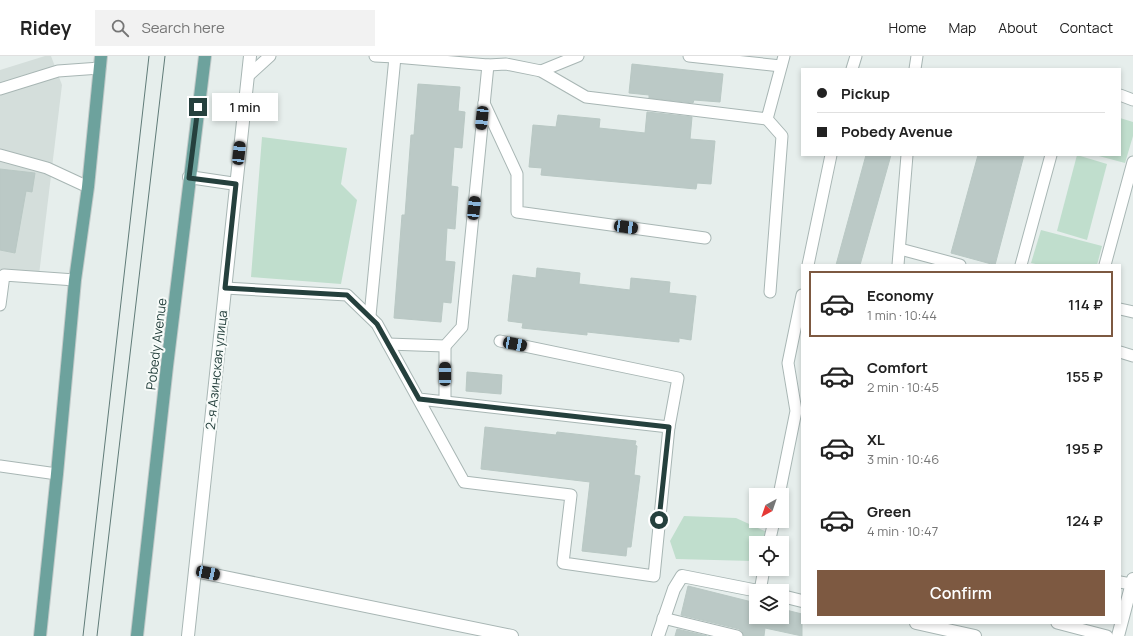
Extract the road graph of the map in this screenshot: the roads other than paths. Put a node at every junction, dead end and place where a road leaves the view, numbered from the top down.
1 (101, 56) edge
2 (205, 56) edge
3 (250, 56) edge
4 (270, 56) edge
5 (375, 56) edge
6 (578, 56) edge
7 (689, 56) edge
8 (856, 56) edge
9 (917, 56) edge
10 (395, 57) edge
11 (783, 61) edge
12 (488, 65) junction
13 (100, 68) junction
14 (852, 68) edge
15 (915, 68) edge
16 (541, 71) junction
17 (248, 76) junction
18 (0, 89) edge
19 (1121, 95) edge
20 (1133, 100) edge
21 (484, 103) junction
22 (767, 119) junction
23 (0, 155) edge
24 (831, 156) edge
25 (908, 156) edge
26 (1051, 156) edge
27 (1133, 162) edge
28 (189, 178) junction
29 (236, 184) junction
30 (88, 187) junction
31 (705, 238) dead end
32 (900, 249) junction
33 (808, 264) edge
34 (898, 264) edge
35 (956, 264) edge
36 (1021, 264) edge
37 (1105, 264) edge
38 (75, 280) junction
39 (225, 288) junction
40 (770, 292) dead end
41 (801, 300) edge
42 (0, 305) edge
43 (1121, 309) edge
44 (1133, 312) edge
45 (370, 316) junction
46 (500, 341) dead end
47 (388, 344) junction
48 (445, 346) junction
49 (1121, 352) edge
50 (1133, 356) edge
51 (419, 399) junction
52 (445, 402) junction
53 (669, 427) junction
54 (0, 466) edge
55 (57, 474) junction
56 (780, 488) edge
57 (195, 571) junction
58 (1128, 582) edge
59 (749, 589) edge
60 (789, 597) edge
61 (801, 600) edge
62 (663, 618) junction
63 (1121, 620) edge
64 (921, 624) edge
65 (1061, 624) edge
66 (1120, 624) edge
67 (40, 636) edge
68 (137, 636) edge
69 (188, 636) edge
70 (512, 636) edge
71 (658, 636) edge
72 (737, 636) edge
73 (975, 636) edge
74 (1107, 636) edge
75 (1118, 636) edge

1 - 13 main road
2 - 28 main road, Pobedy Avenue
3 - 17 street, 2-я Азинская улица
4 - 17 lane
5 - 10 lane
6 - 16 lane
7 - 11 lane
8 - 14 lane
9 - 15 lane
10 - 12 lane
10 - 45 lane
11 - 22 lane
12 - 16 lane
12 - 21 lane
13 - 18 lane
13 - 30 main road
16 - 22 lane
17 - 29 street, 2-я Азинская улица
19 - 20 lane
21 - 31 lane
21 - 48 lane
22 - 40 lane
23 - 30 lane
24 - 33 lane
25 - 32 lane
26 - 36 lane
27 - 37 lane
28 - 29 street
28 - 68 main road, Pobedy Avenue
29 - 39 street, 2-я Азинская улица
30 - 38 main road
32 - 34 lane
32 - 35 lane
38 - 42 lane
38 - 55 main road
39 - 45 lane
39 - 57 street, 2-я Азинская улица
41 - 56 lane
43 - 44 lane
45 - 47 lane
46 - 53 lane
47 - 48 lane
47 - 51 lane
48 - 52 lane
49 - 50 lane
51 - 52 lane
51 - 53 lane
52 - 53 lane
54 - 55 lane
55 - 67 main road
57 - 69 street, 2-я Азинская улица
57 - 70 street
58 - 63 street
59 - 62 street
60 - 61 street
62 - 71 street
62 - 72 lane
64 - 73 street
65 - 74 lane
66 - 75 street

